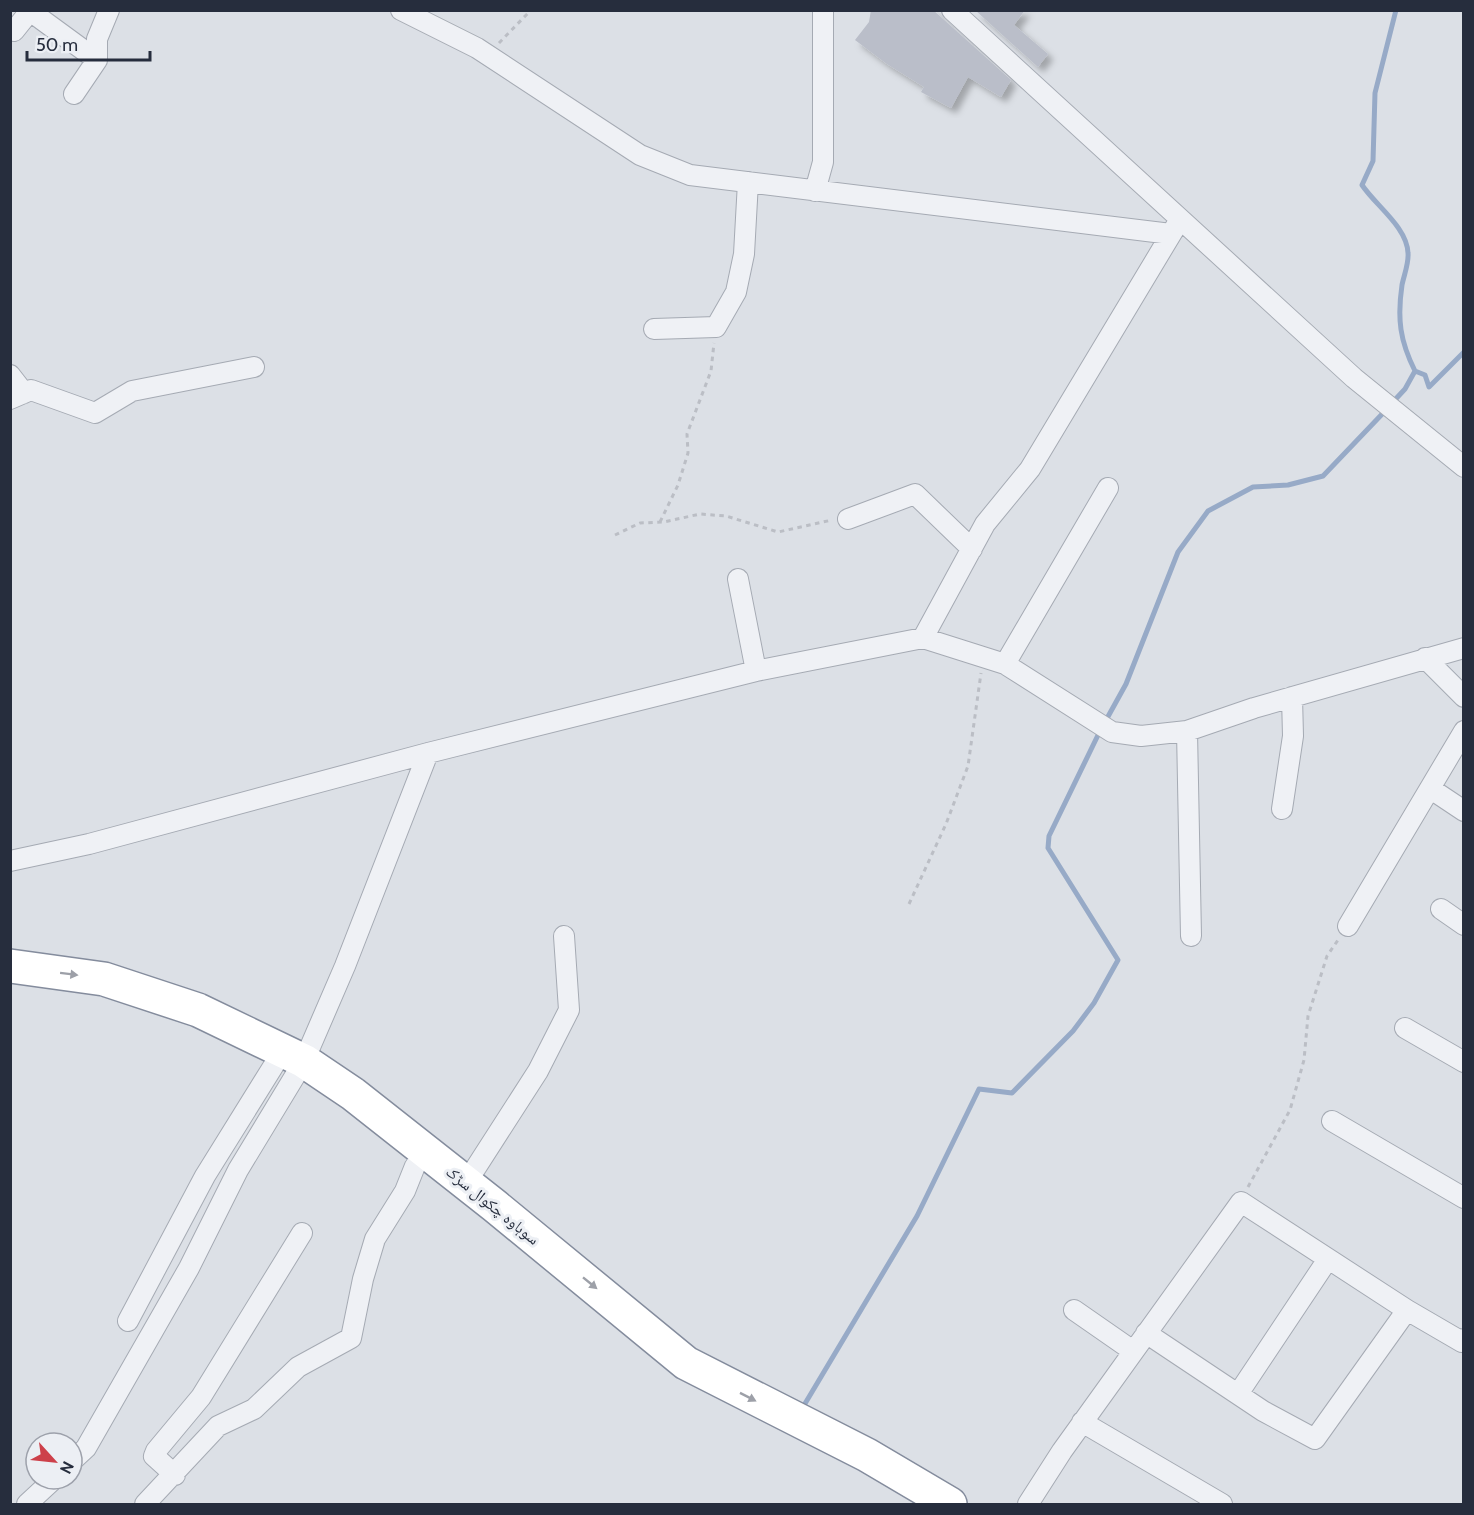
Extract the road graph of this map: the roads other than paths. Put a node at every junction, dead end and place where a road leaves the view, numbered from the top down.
1 (109, 10) edge
2 (400, 10) edge
3 (823, 10) edge
4 (952, 10) edge
5 (10, 29) edge
6 (97, 60) junction
7 (74, 94) dead end
8 (748, 182) junction
9 (815, 190) junction
10 (1176, 226) junction
11 (654, 329) dead end
12 (254, 367) dead end
13 (10, 375) edge
14 (17, 396) edge
15 (1464, 467) edge
16 (1107, 488) dead end
17 (848, 519) road end
18 (972, 549) junction
19 (738, 579) dead end
20 (923, 638) junction
21 (1464, 648) edge
22 (1425, 658) junction
23 (1005, 664) junction
24 (756, 671) junction
25 (1292, 697) junction
26 (1464, 697) edge
27 (1186, 731) junction
28 (1464, 731) edge
29 (428, 753) junction
30 (1431, 789) junction
31 (1282, 809) dead end
32 (1464, 811) edge
33 (10, 861) edge
34 (1441, 909) dead end
35 (1464, 925) edge
36 (1348, 926) road end
37 (564, 936) dead end
38 (1191, 936) dead end
39 (10, 966) edge
40 (10, 987) edge
41 (1405, 1028) dead end
42 (1464, 1062) edge
43 (291, 1068) junction
44 (1332, 1121) dead end
45 (415, 1166) junction
46 (466, 1183) junction
47 (1464, 1198) edge
48 (302, 1233) dead end
49 (1328, 1258) junction
50 (1074, 1310) dead end
51 (1407, 1310) junction
52 (128, 1321) dead end
53 (1146, 1333) junction
54 (1464, 1339) edge
55 (1133, 1351) junction
56 (1238, 1394) junction
57 (1082, 1422) junction
58 (84, 1446) edge
59 (175, 1475) junction
60 (41, 1491) edge
61 (27, 1504) edge
62 (145, 1504) edge
63 (919, 1504) edge
64 (950, 1504) edge
65 (1028, 1504) edge
66 (1222, 1504) edge

1 - 6 street
2 - 8 street
3 - 9 street
4 - 10 street
5 - 6 street
6 - 7 street
8 - 9 street
8 - 11 street
9 - 10 street
10 - 15 street
10 - 18 street
12 - 14 street
13 - 14 street
16 - 23 street
17 - 18 street
18 - 20 street
19 - 24 street
20 - 23 street
20 - 24 street
21 - 22 street
22 - 25 street
22 - 26 street
23 - 27 street
24 - 29 street
25 - 27 street
25 - 31 street
27 - 38 street
28 - 30 street
29 - 33 street
29 - 43 street
30 - 32 street
30 - 36 street
34 - 35 street
37 - 46 street
39 -> 43 highway, سوہاوہ چکوال سڑک
40 - 43 highway
41 - 42 street
43 - 45 highway
43 - 46 highway, سوہاوہ چکوال سڑک
43 - 52 street
43 - 58 street
44 - 47 street
45 - 59 street
45 - 63 highway
46 -> 64 highway, سوہاوہ چکوال سڑک
48 - 59 street
49 - 51 street
49 - 53 street
49 - 56 street
50 - 55 street
51 - 54 street
51 - 56 street
53 - 55 street
53 - 56 street
55 - 57 street
57 - 65 street
57 - 66 street
59 - 62 street
60 - 61 street

